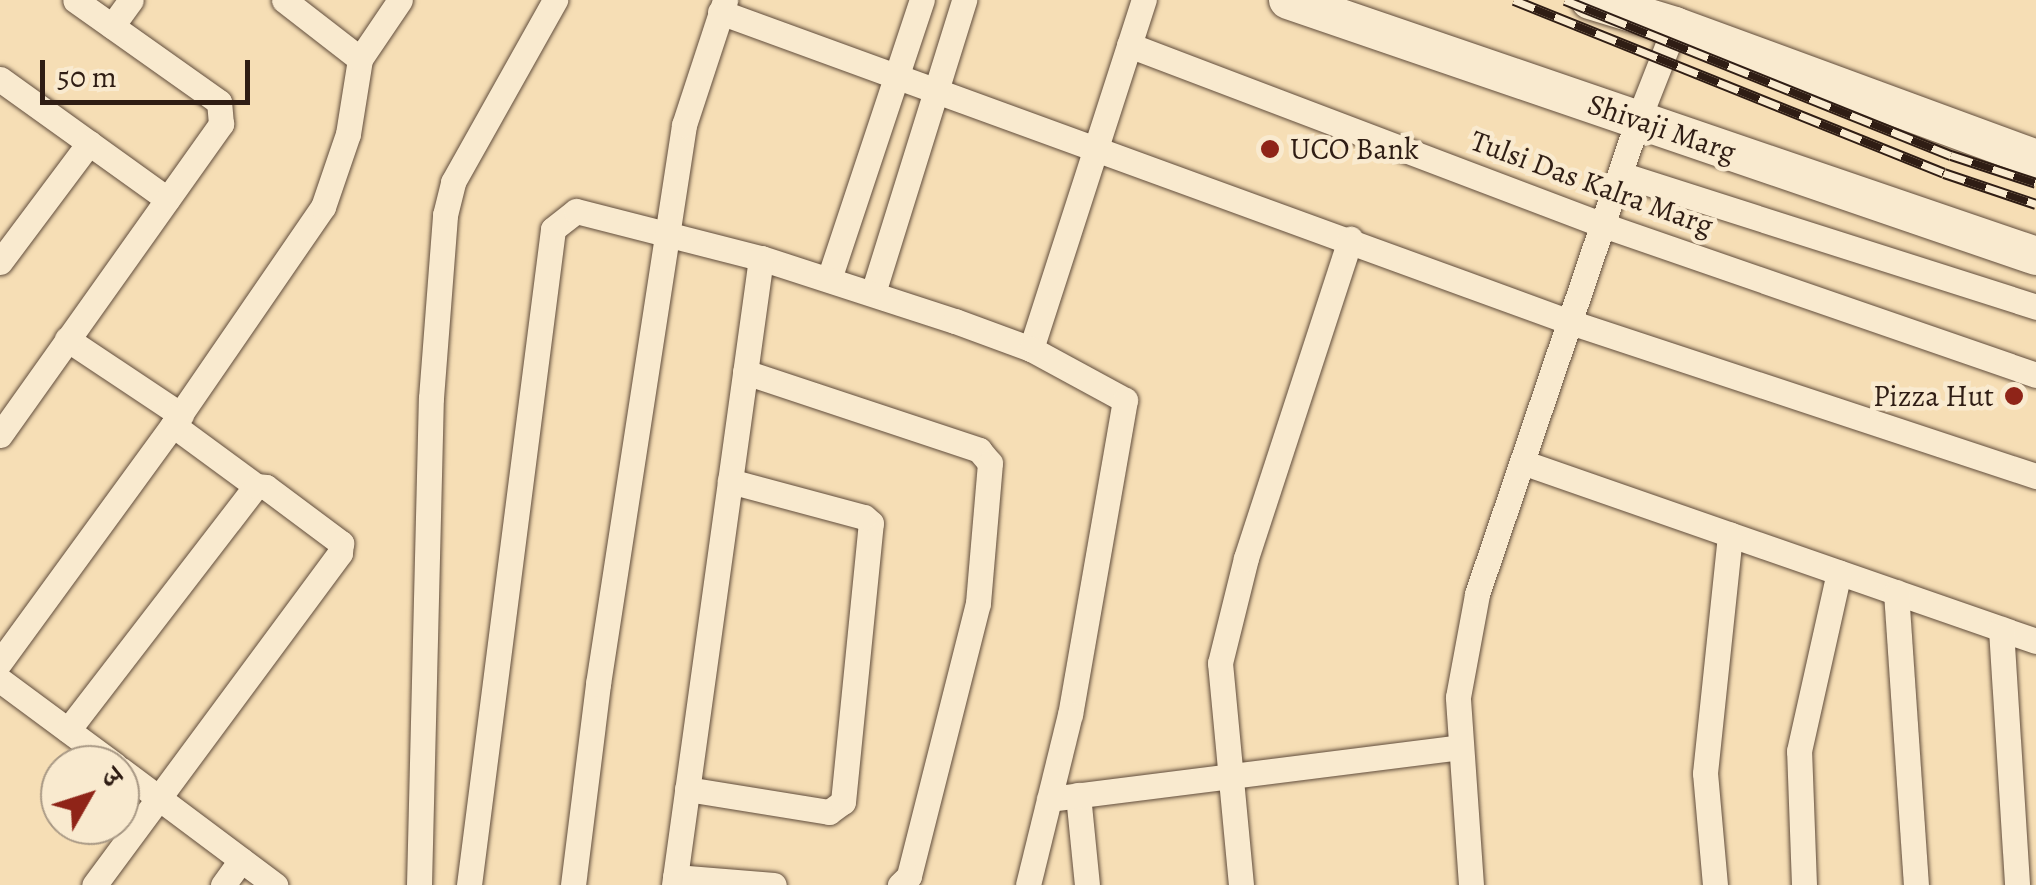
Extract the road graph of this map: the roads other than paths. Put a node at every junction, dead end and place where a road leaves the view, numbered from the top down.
1 (75, 0) edge
2 (131, 0) edge
3 (284, 0) edge
4 (400, 0) edge
5 (555, 0) edge
6 (922, 0) edge
7 (964, 0) edge
8 (1144, 0) edge
9 (1288, 0) edge
10 (1590, 0) edge
11 (722, 6) edge
12 (112, 26) junction
13 (1676, 26) junction
14 (1128, 45) junction
15 (360, 59) junction
16 (899, 76) junction
17 (0, 78) edge
18 (935, 88) junction
19 (1638, 120) junction
20 (89, 142) junction
21 (1095, 146) junction
22 (2036, 159) edge
23 (1620, 174) junction
24 (167, 199) junction
25 (1602, 225) junction
26 (666, 234) junction
27 (1350, 239) junction
28 (2036, 256) edge
29 (761, 258) junction
30 (0, 261) edge
31 (829, 279) junction
32 (873, 293) junction
33 (2036, 306) edge
34 (1570, 322) junction
35 (68, 340) junction
36 (1031, 349) junction
37 (745, 372) junction
38 (2036, 375) edge
39 (4, 419) edge
40 (177, 420) junction
41 (1522, 462) junction
42 (2036, 476) edge
43 (730, 481) junction
44 (256, 486) junction
45 (1730, 534) junction
46 (1838, 572) junction
47 (1896, 592) junction
48 (2002, 629) junction
49 (2036, 641) edge
50 (0, 662) edge
51 (0, 680) edge
52 (68, 730) junction
53 (88, 745) edge
54 (1458, 747) junction
55 (1228, 778) junction
56 (140, 784) edge
57 (688, 789) junction
58 (1078, 795) junction
59 (1049, 798) junction
60 (161, 800) junction
61 (241, 860) junction
62 (674, 881) edge
63 (94, 885) edge
64 (223, 885) edge
65 (275, 885) edge
66 (419, 885) edge
67 (469, 885) edge
68 (573, 885) edge
69 (774, 885) edge
70 (900, 885) edge
71 (1028, 885) edge
72 (1086, 885) edge
73 (1241, 885) edge
74 (1470, 885) edge
75 (1715, 885) edge
76 (1804, 885) edge
77 (1916, 885) edge
78 (2017, 885) edge

1 - 12 street
2 - 12 street
3 - 15 street
4 - 15 street
5 - 66 street
6 - 16 street
7 - 18 street
8 - 14 street
9 - 19 main road, Shivaji Marg
10 - 13 main road
11 - 16 street
11 - 26 street
12 - 24 street
13 - 19 street
13 - 22 main road
14 - 21 street
14 - 25 street, Tulsi Das Kalra Marg
15 - 40 street
16 - 18 street
16 - 31 street
17 - 20 street
18 - 21 street
18 - 32 street
19 - 23 street
19 - 28 main road, Shivaji Marg
20 - 24 street
20 - 30 street
21 - 27 street
21 - 36 street
23 - 25 street
23 - 33 street
24 - 35 street
25 - 34 street
25 - 38 street, Tulsi Das Kalra Marg
26 - 29 street
26 - 67 street
26 - 68 street
27 - 34 street
27 - 55 street
29 - 31 street
29 - 37 street
31 - 32 street
32 - 36 street
34 - 41 street
34 - 42 street
35 - 39 street
35 - 40 street
36 - 59 street
37 - 43 street
37 - 70 street
40 - 44 street
40 - 50 street
41 - 45 street
41 - 54 street
43 - 57 street
43 - 57 street
44 - 52 street
44 - 60 street
45 - 46 street
45 - 75 street
46 - 47 street
46 - 76 street
47 - 48 street
47 - 77 street
48 - 49 street
48 - 78 street
51 - 52 street
52 - 53 street
54 - 55 street
54 - 74 street
55 - 58 street
55 - 73 street
56 - 60 street
57 - 62 street
58 - 59 street
58 - 72 street
59 - 71 street
60 - 61 street
60 - 63 street
61 - 64 street
61 - 65 street
62 - 69 street

